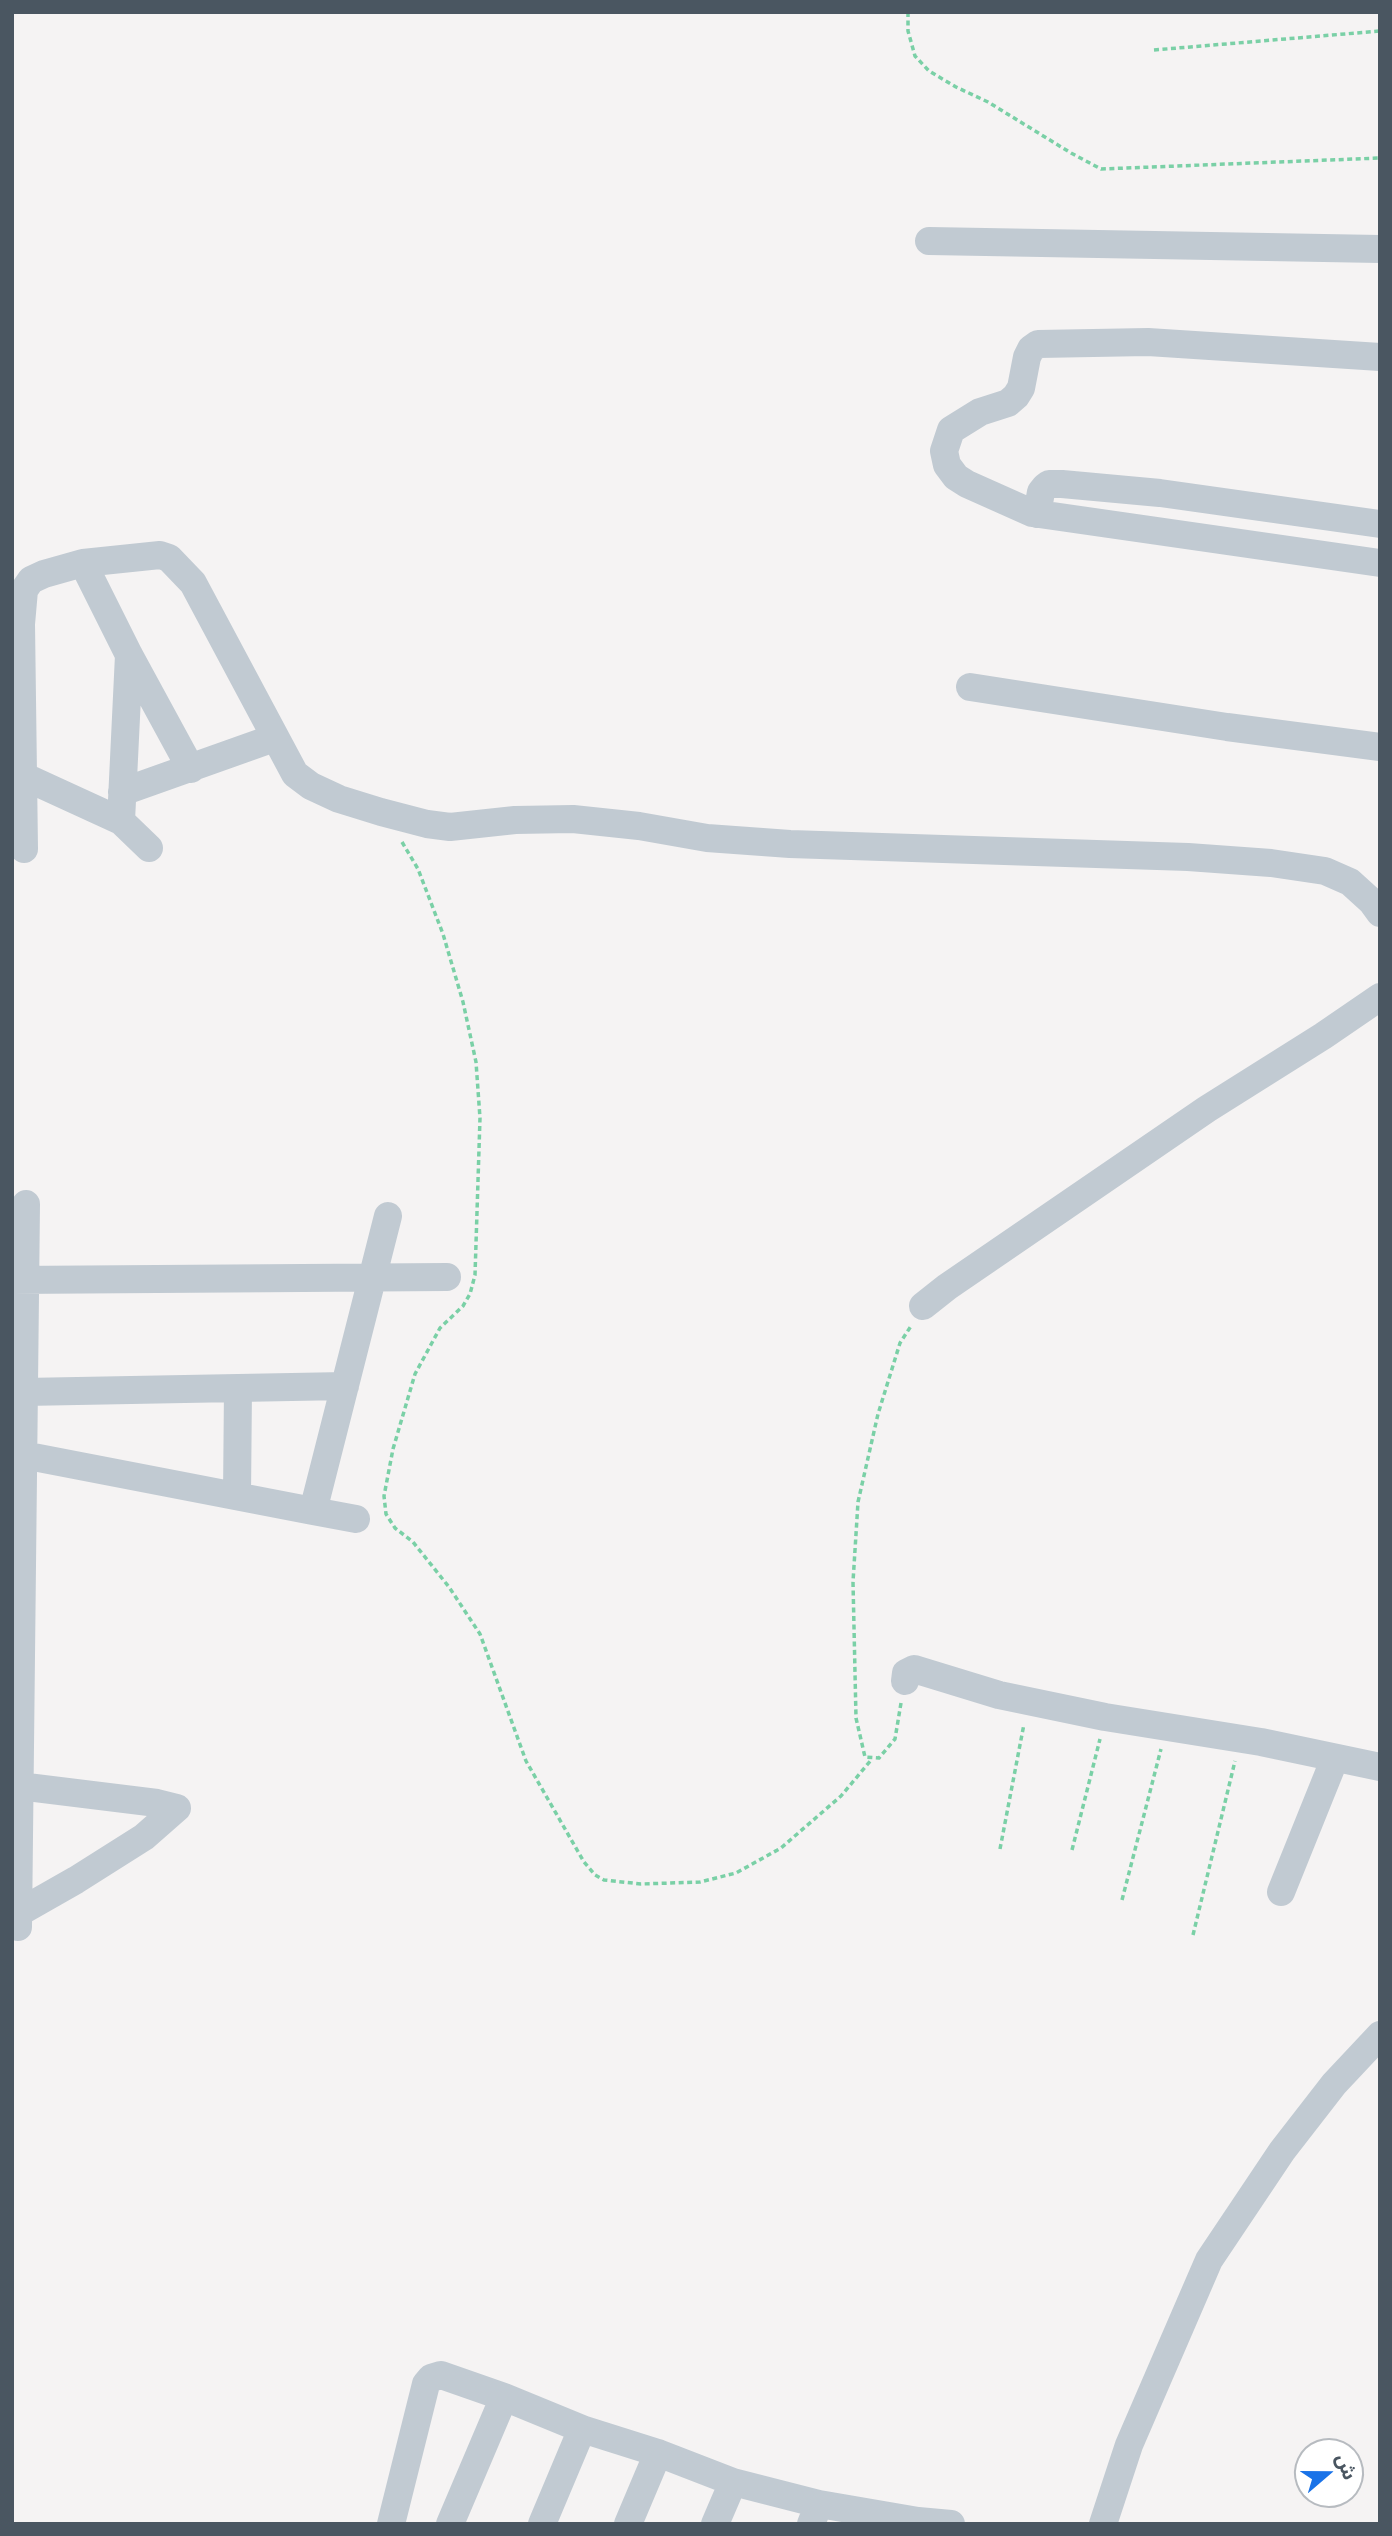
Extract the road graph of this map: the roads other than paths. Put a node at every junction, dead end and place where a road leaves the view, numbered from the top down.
1 (929, 241) dead end
2 (1380, 249) edge
3 (1380, 357) edge
4 (1037, 514) junction
5 (1380, 524) edge
6 (83, 563) junction
7 (1380, 563) edge
8 (128, 655) junction
9 (970, 687) dead end
10 (274, 738) junction
11 (1380, 747) edge
12 (191, 769) junction
13 (18, 774) edge
14 (122, 792) junction
15 (121, 821) junction
16 (149, 848) dead end
17 (24, 849) dead end
18 (1380, 913) edge
19 (1380, 997) edge
20 (26, 1204) dead end
21 (388, 1216) dead end
22 (447, 1277) dead end
23 (373, 1278) junction
24 (19, 1280) edge
25 (923, 1306) road end
26 (345, 1386) junction
27 (239, 1388) junction
28 (24, 1392) junction
29 (23, 1455) junction
30 (237, 1496) junction
31 (313, 1511) junction
32 (356, 1519) dead end
33 (17, 1620) edge
34 (905, 1681) road end
35 (1335, 1758) junction
36 (1380, 1767) edge
37 (19, 1786) junction
38 (15, 1876) edge
39 (1281, 1892) dead end
40 (1380, 2035) edge
41 (504, 2397) junction
42 (582, 2429) junction
43 (658, 2453) junction
44 (733, 2482) junction
45 (815, 2514) edge
46 (917, 2522) edge
47 (391, 2524) edge
48 (450, 2524) edge
49 (542, 2524) edge
50 (628, 2524) edge
51 (715, 2524) edge
52 (951, 2524) edge
53 (1103, 2524) edge

1 - 2 street
3 - 4 street
4 - 5 street
4 - 7 street
6 - 8 street
6 - 10 street
6 - 13 street
8 - 12 street
8 - 14 street
9 - 11 street
10 - 12 street
10 - 18 street
12 - 14 street
13 - 15 street
13 - 17 street
14 - 15 street
15 - 16 street
19 - 25 street
20 - 24 street
21 - 23 street
22 - 23 street
23 - 24 street
23 - 26 street
24 - 28 street
26 - 27 street
26 - 31 street
27 - 28 street
27 - 30 street
28 - 29 street
29 - 30 street
29 - 33 street
30 - 31 street
31 - 32 street
33 - 37 street
34 - 35 street
35 - 36 street
35 - 39 street
37 - 38 street
37 - 38 street
40 - 53 street
41 - 42 street
41 - 47 street
41 - 48 street
42 - 43 street
42 - 49 street
43 - 44 street
43 - 50 street
44 - 45 street
44 - 51 street
45 - 46 street
46 - 52 street

